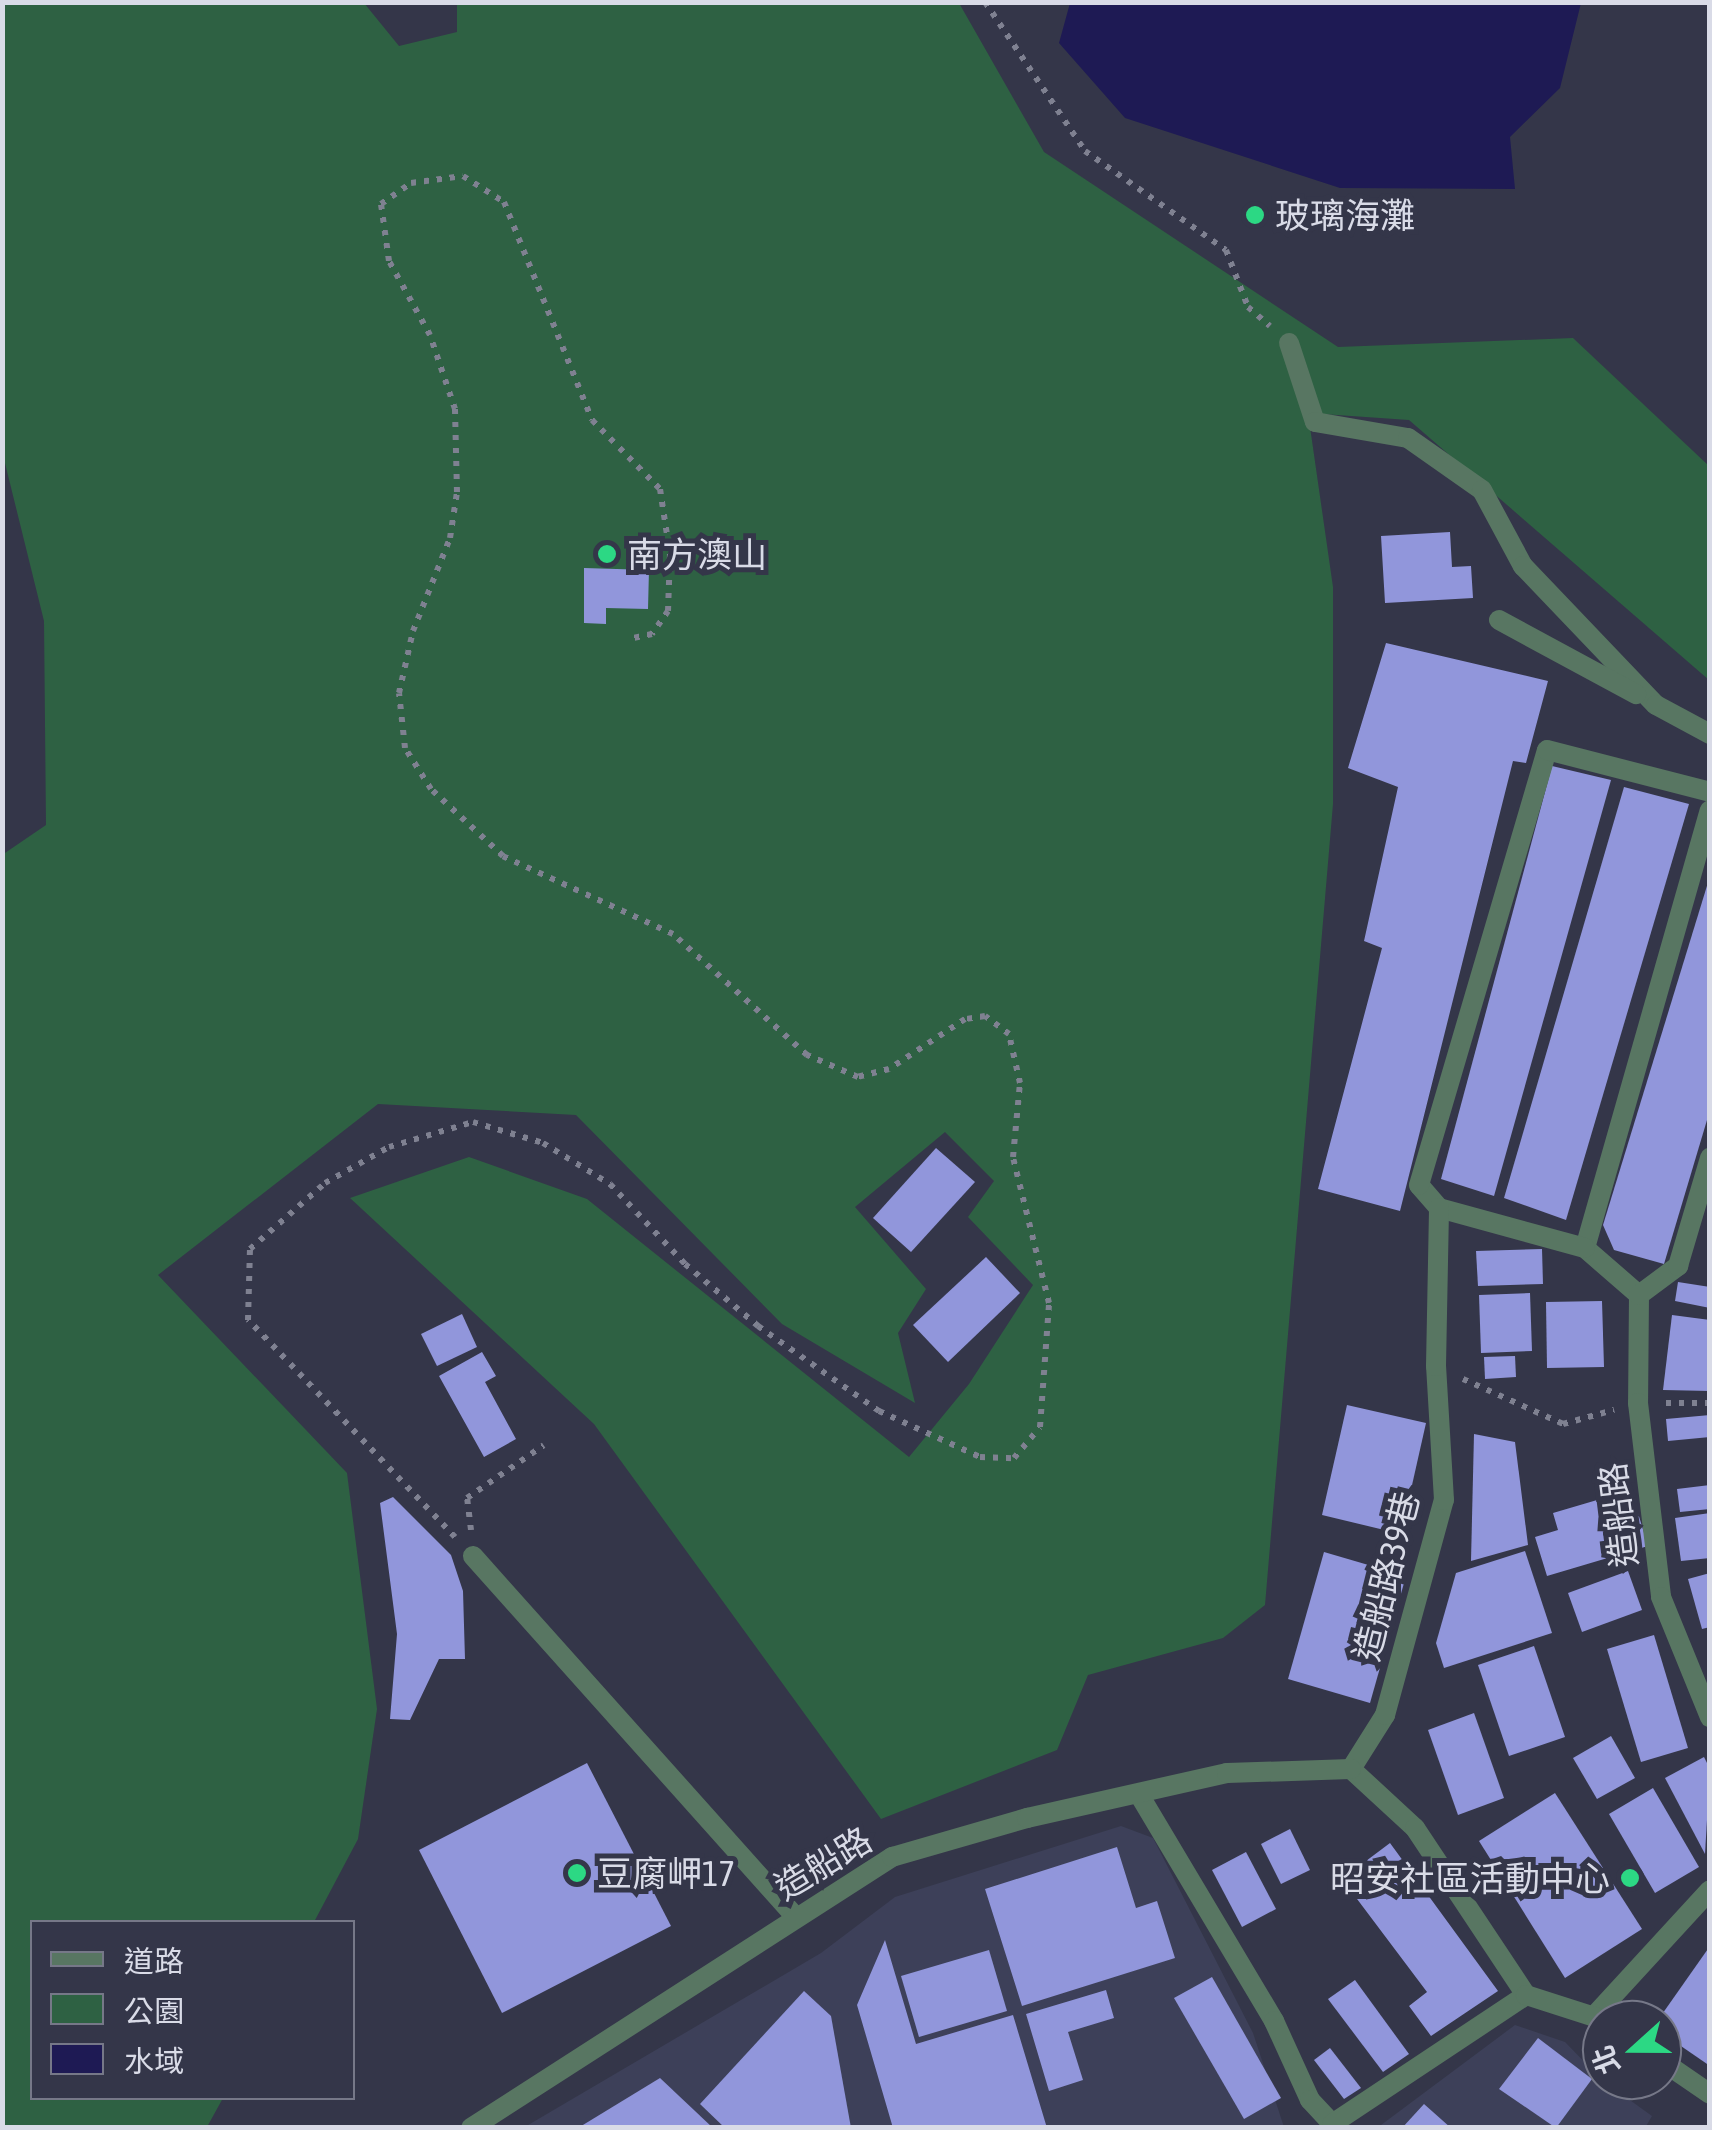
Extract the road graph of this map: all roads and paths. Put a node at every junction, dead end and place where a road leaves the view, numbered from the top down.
1 (985, 2) edge
2 (1289, 343) joint
3 (1499, 620) dead end
4 (628, 639) dead end
5 (1656, 705) junction
6 (1710, 734) edge
7 (1710, 792) edge
8 (1710, 810) edge
9 (1710, 1158) edge
10 (1439, 1208) junction
11 (1585, 1248) junction
12 (1640, 1295) junction
13 (1436, 1366) junction
14 (1638, 1403) junction
15 (1710, 1403) edge
16 (544, 1445) dead end
17 (473, 1556) junction
18 (1710, 1717) edge
19 (1352, 1768) junction
20 (1140, 1796) junction
21 (1710, 1890) edge
22 (796, 1917) junction
23 (1526, 1995) junction
24 (1615, 2000) edge
25 (1582, 2012) edge
26 (1682, 2075) edge
27 (1710, 2094) edge
28 (470, 2128) edge

1 - 2 path
2 - 5 street
3 - 5 street
4 - 17 path
5 - 6 street
7 - 10 street
8 - 11 street
9 - 12 street
10 - 11 street
10 - 13 street, 造船路39巷
11 - 12 street
12 - 14 street, 造船路
13 - 14 path
13 - 19 street, 造船路39巷
14 - 15 path
14 - 18 street, 造船路
16 - 17 path
17 - 22 street
19 - 20 street, 造船路
19 - 23 street
20 - 22 street, 造船路
20 - 23 street
21 - 24 street
22 - 28 street, 造船路
23 - 25 street
26 - 27 street

